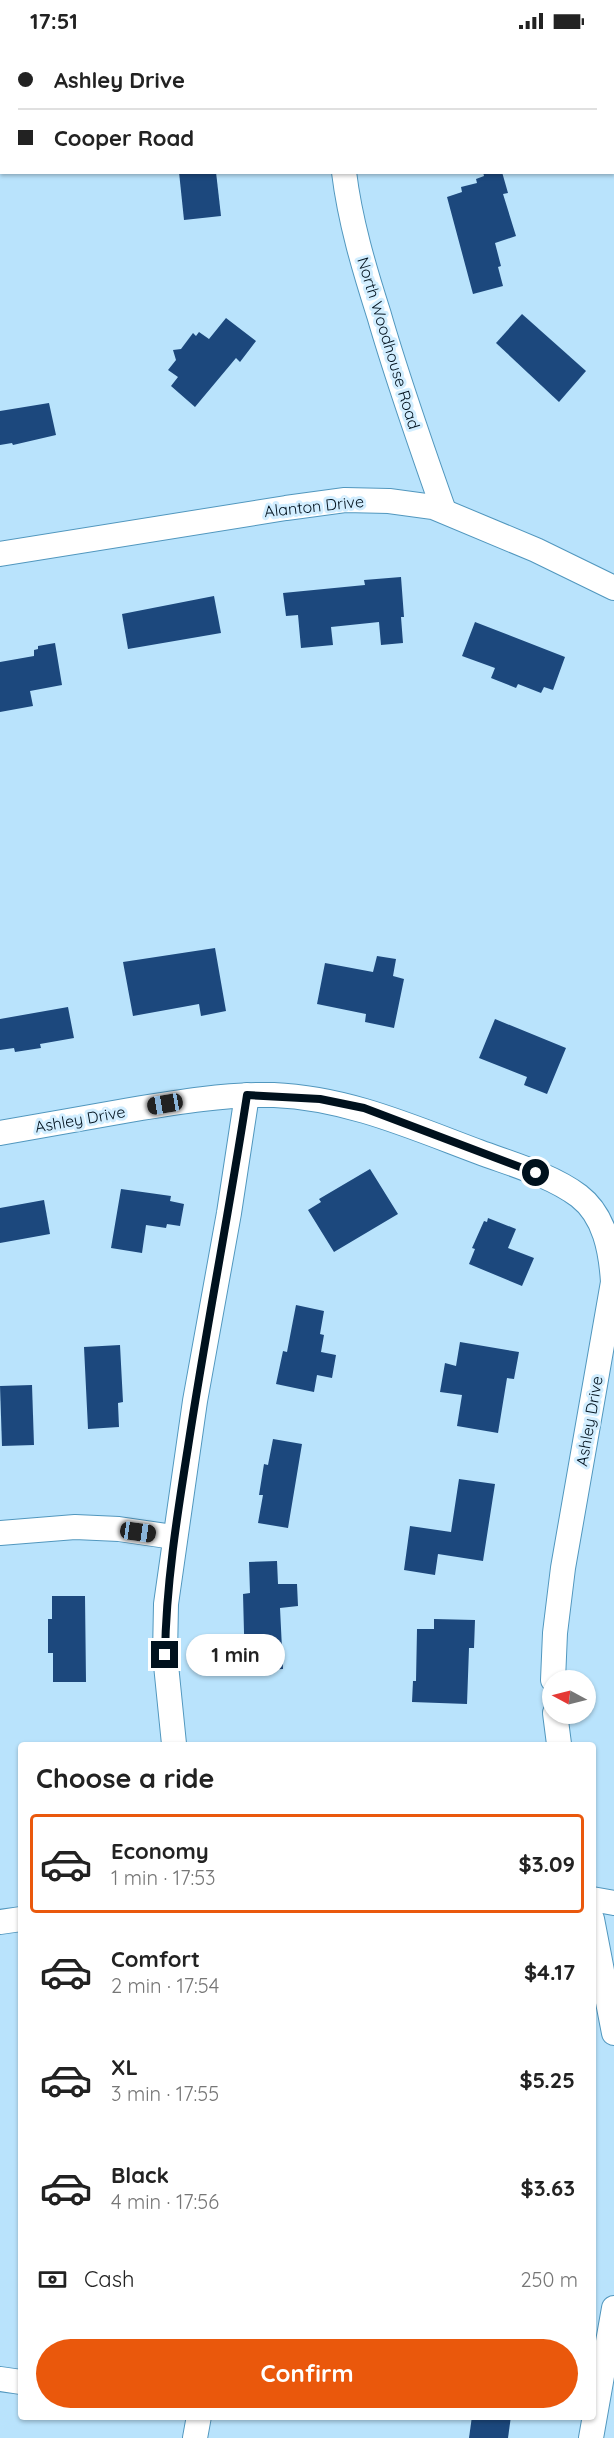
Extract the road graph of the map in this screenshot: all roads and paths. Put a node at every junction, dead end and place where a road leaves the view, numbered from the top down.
1 (344, 174) edge
2 (444, 511) junction
3 (0, 554) edge
4 (614, 588) edge
5 (247, 1095) junction
6 (0, 1133) edge
7 (0, 1533) edge
8 (174, 1537) junction
9 (553, 1670) edge
10 (556, 1724) edge
11 (174, 1742) edge
12 (559, 1742) edge
13 (596, 1900) edge
14 (614, 1903) edge
15 (18, 1919) edge
16 (0, 1922) edge
17 (596, 1940) edge
18 (614, 2033) edge
19 (614, 2308) edge
20 (0, 2379) edge
21 (18, 2382) edge
22 (596, 2410) edge
23 (198, 2420) edge
24 (594, 2420) edge
25 (195, 2438) edge
26 (591, 2438) edge

1 - 2 street, North Woodhouse Road
2 - 3 street, Alanton Drive
2 - 4 street, Alanton Drive
5 - 6 street, Ashley Drive
5 - 8 street
5 - 9 street, Ashley Drive
7 - 8 street
8 - 11 street
10 - 12 street
13 - 14 street
15 - 16 street
17 - 18 street
19 - 22 street
20 - 21 street
23 - 25 street
24 - 26 street

